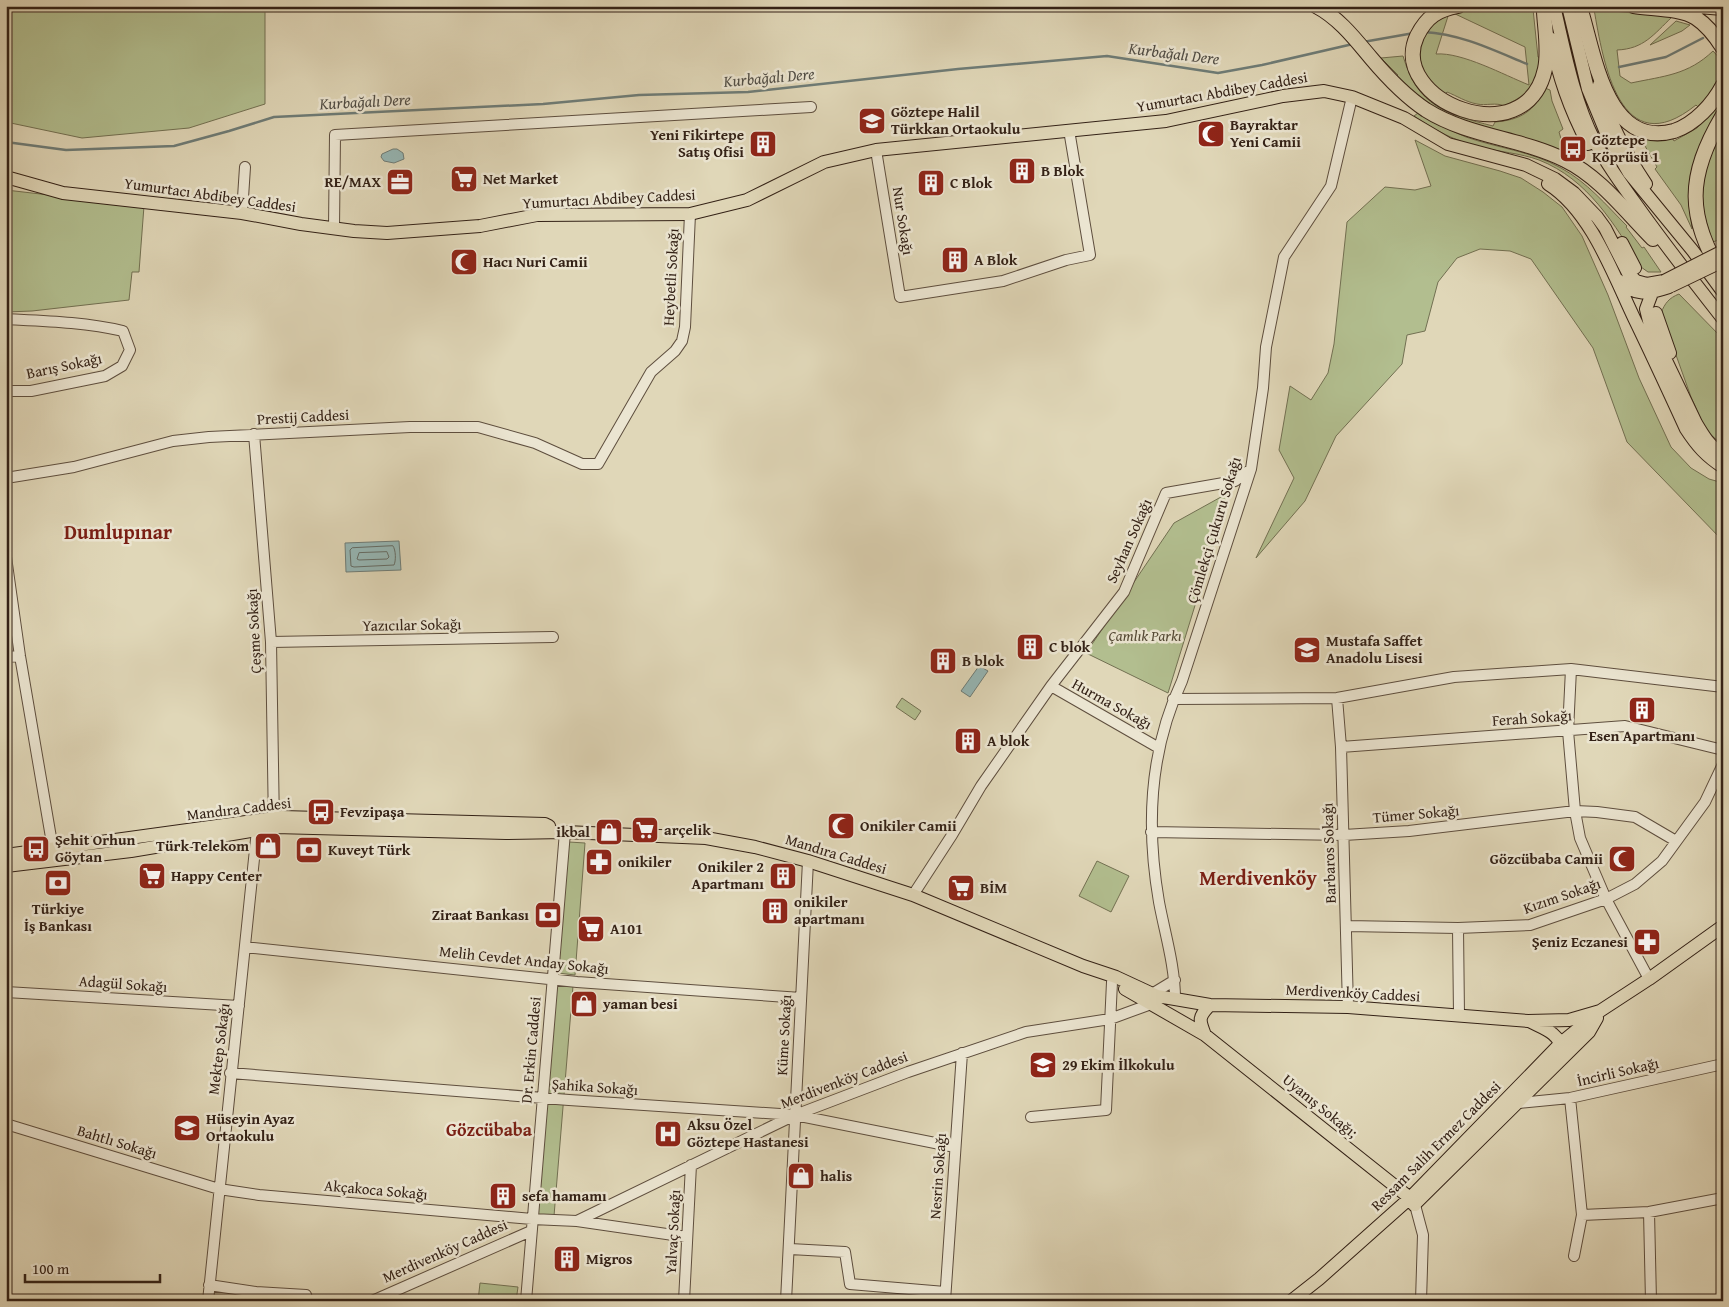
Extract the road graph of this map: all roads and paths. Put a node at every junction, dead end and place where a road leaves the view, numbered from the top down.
1 (1316, 6) edge
2 (1458, 6) edge
3 (1634, 6) edge
4 (1698, 6) edge
5 (1723, 8) edge
6 (1549, 9) edge
7 (1575, 10) edge
8 (1723, 48) edge
9 (1550, 55) junction
10 (1723, 85) edge
11 (1352, 97) junction
12 (811, 108) dead end
13 (1723, 115) edge
14 (1069, 130) junction
15 (876, 150) junction
16 (1490, 156) junction
17 (245, 167) dead end
18 (6, 177) edge
19 (1555, 179) junction
20 (6, 186) edge
21 (63, 193) junction
22 (242, 212) junction
23 (690, 214) junction
24 (334, 228) junction
25 (1653, 239) junction
26 (1723, 251) edge
27 (1723, 261) edge
28 (1635, 268) dead end
29 (1614, 276) junction
30 (1723, 277) edge
31 (1666, 284) junction
32 (1700, 290) junction
33 (1723, 292) edge
34 (1652, 293) junction
35 (1656, 313) dead end
36 (6, 319) edge
37 (1723, 319) edge
38 (6, 390) edge
39 (1696, 423) junction
40 (254, 434) junction
41 (1723, 454) edge
42 (598, 464) joint
43 (1723, 467) edge
44 (1251, 469) junction
45 (6, 478) edge
46 (6, 557) edge
47 (553, 637) dead end
48 (271, 642) junction
49 (20, 656) junction
50 (6, 657) edge
51 (1571, 670) junction
52 (1051, 686) junction
53 (1723, 687) edge
54 (1337, 698) junction
55 (1174, 699) junction
56 (1568, 731) junction
57 (1341, 747) junction
58 (1159, 748) junction
59 (1723, 750) edge
60 (1723, 764) edge
61 (1575, 811) junction
62 (274, 822) junction
63 (257, 830) junction
64 (565, 832) junction
65 (1151, 832) junction
66 (1344, 835) junction
67 (1676, 841) junction
68 (6, 855) edge
69 (54, 855) junction
70 (808, 861) junction
71 (6, 866) edge
72 (913, 895) junction
73 (1606, 899) junction
74 (1347, 926) junction
75 (1723, 926) edge
76 (1458, 928) junction
77 (245, 946) junction
78 (1083, 966) junction
79 (552, 979) junction
80 (1649, 979) junction
81 (1175, 980) junction
82 (1112, 982) junction
83 (6, 992) edge
84 (801, 998) junction
85 (1154, 998) junction
86 (1175, 1000) junction
87 (1210, 1005) junction
88 (239, 1006) junction
89 (1348, 1007) junction
90 (1600, 1011) junction
91 (1458, 1015) junction
92 (1110, 1019) junction
93 (1528, 1021) junction
94 (1205, 1035) junction
95 (1561, 1043) junction
96 (962, 1053) junction
97 (1563, 1058) junction
98 (1723, 1064) edge
99 (230, 1073) junction
100 (542, 1098) junction
101 (1570, 1098) junction
102 (1518, 1103) junction
103 (795, 1115) junction
104 (1031, 1117) dead end
105 (6, 1124) edge
106 (955, 1147) junction
107 (691, 1165) junction
108 (219, 1189) junction
109 (1723, 1198) edge
110 (1412, 1201) junction
111 (1649, 1212) junction
112 (1582, 1215) junction
113 (532, 1219) junction
114 (577, 1221) junction
115 (531, 1235) junction
116 (687, 1237) junction
117 (790, 1249) junction
118 (1574, 1256) dead end
119 (209, 1285) junction
120 (945, 1296) edge
121 (208, 1301) edge
122 (308, 1301) edge
123 (372, 1301) edge
124 (387, 1301) edge
125 (526, 1301) edge
126 (684, 1301) edge
127 (786, 1301) edge
128 (1291, 1301) edge
129 (1301, 1301) edge
130 (1421, 1301) edge
131 (1651, 1301) edge

1 - 25 highway
2 - 9 highway
3 - 8 highway
4 - 5 highway
6 - 9 highway
6 - 32 main road
7 - 10 highway
7 - 33 main road
9 - 25 main road
11 - 14 main road, Yumurtacı Abdibey Caddesi
11 - 16 main road, Yumurtacı Abdibey Caddesi
11 - 44 street, Çömlekçi Çukuru Sokağı
12 - 24 street
13 - 30 highway
14 - 15 main road, Yumurtacı Abdibey Caddesi
14 - 15 street, Nur Sokağı
15 - 23 main road, Yumurtacı Abdibey Caddesi
16 - 19 main road, Yumurtacı Abdibey Caddesi
16 - 29 main road, Yumurtacı Abdibey Caddesi
17 - 22 street
18 - 21 main road, Yumurtacı Abdibey Caddesi
19 - 28 main road
19 - 31 main road, Yumurtacı Abdibey Caddesi
20 - 21 main road
21 - 22 main road, Yumurtacı Abdibey Caddesi
22 - 24 main road, Yumurtacı Abdibey Caddesi
23 - 24 main road, Yumurtacı Abdibey Caddesi
23 - 42 street, Heybetli Sokağı
25 - 32 main road
26 - 31 main road, bridge
27 - 31 main road, bridge
29 - 34 main road
29 - 43 main road, Yumurtacı Abdibey Caddesi
31 - 34 main road
32 - 37 main road
34 - 39 main road
35 - 39 main road
36 - 38 street, Barış Sokağı
39 - 41 main road
40 - 42 street, Prestij Caddesi
40 - 45 street, Prestij Caddesi
40 - 48 street, Çeşme Sokağı
44 - 52 street, Seyhan Sokağı
44 - 55 street, Çömlekçi Çukuru Sokağı
46 - 49 street
47 - 48 street, Yazıcılar Sokağı
48 - 62 street, Çeşme Sokağı
49 - 50 street
49 - 69 street
51 - 53 street
51 - 54 street
51 - 56 street
52 - 58 street, Hurma Sokağı
52 - 72 street, Seyhan Sokağı
54 - 55 street
54 - 57 street, Barbaros Sokağı
55 - 58 street, Çömlekçi Çukuru Sokağı
56 - 57 street, Ferah Sokağı
56 - 59 street, Ferah Sokağı
56 - 61 street
57 - 66 street, Barbaros Sokağı
58 - 65 street, Çömlekçi Çukuru Sokağı
60 - 67 street, Kızım Sokağı
61 - 66 street, Tümer Sokağı
61 - 67 street, Tümer Sokağı
61 - 73 street
62 - 63 main road, Mandıra Caddesi
62 - 64 main road, Mandıra Caddesi
62 - 69 main road, Mandıra Caddesi
63 - 69 main road, Mandıra Caddesi
63 - 77 street, Mektep Sokağı
64 - 70 main road, Mandıra Caddesi
64 - 79 street, Dr. Erkin Caddesi
65 - 66 street, Tümer Sokağı
65 - 81 street, Çömlekçi Çukuru Sokağı
66 - 74 street, Barbaros Sokağı
67 - 73 street, Kızım Sokağı
68 - 69 main road, Mandıra Caddesi
69 - 71 main road, Mandıra Caddesi
70 - 72 main road, Mandıra Caddesi
70 - 84 street, Küme Sokağı
72 - 78 main road, Mandıra Caddesi
73 - 76 street, Kızım Sokağı
73 - 80 street
74 - 76 street, Kızım Sokağı
74 - 89 street, Barbaros Sokağı
75 - 80 main road, Ressam Salih Ermez Caddesi
76 - 91 street
77 - 79 street, Melih Cevdet Anday Sokağı
77 - 88 street, Mektep Sokağı
78 - 82 main road, Mandıra Caddesi
78 - 85 main road, Mandıra Caddesi
79 - 84 street, Melih Cevdet Anday Sokağı
79 - 100 street, Dr. Erkin Caddesi
80 - 90 main road, Ressam Salih Ermez Caddesi
81 - 85 street
81 - 86 street, Çömlekçi Çukuru Sokağı
82 - 85 main road, Mandıra Caddesi
82 - 92 street
83 - 88 street, Adagül Sokağı
84 - 103 street, Küme Sokağı
85 - 86 main road, Mandıra Caddesi
85 - 92 street, Merdivenköy Caddesi
85 - 94 main road, Uyanış Sokağı;
86 - 87 main road, Merdivenköy Caddesi
87 - 89 main road, Merdivenköy Caddesi
87 - 94 main road
88 - 99 street, Mektep Sokağı
89 - 91 main road, Merdivenköy Caddesi
90 - 93 main road
90 - 95 main road, Ressam Salih Ermez Caddesi
90 - 97 main road, Ressam Salih Ermez Caddesi
91 - 93 main road, Merdivenköy Caddesi
92 - 96 street, Merdivenköy Caddesi
92 - 104 street
93 - 95 main road
94 - 110 main road, Uyanış Sokağı;
95 - 97 main road
95 - 110 main road, Ressam Salih Ermez Caddesi
96 - 103 street, Merdivenköy Caddesi
96 - 106 street, Nesrin Sokağı
97 - 102 main road, Ressam Salih Ermez Caddesi
98 - 101 street, İncirli Sokağı
99 - 100 street, Şahika Sokağı
99 - 108 street, Mektep Sokağı
100 - 103 street, Şahika Sokağı
100 - 113 street, Dr. Erkin Caddesi
101 - 102 street, İncirli Sokağı
101 - 112 street
102 - 110 main road, Ressam Salih Ermez Caddesi
103 - 106 street, Şahika Sokağı
103 - 107 street, Merdivenköy Caddesi
103 - 117 street, Küme Sokağı
105 - 108 street, Bahtlı Sokağı
106 - 120 street, Nesrin Sokağı
107 - 114 street, Merdivenköy Caddesi
107 - 116 street, Yalvaç Sokağı
108 - 113 street, Akçakoca Sokağı
108 - 119 street, Mektep Sokağı
109 - 111 street
110 - 128 main road, Ressam Salih Ermez Caddesi
110 - 129 main road, Ressam Salih Ermez Caddesi
110 - 130 street
111 - 112 street
111 - 131 street
112 - 118 street
113 - 114 street, Merdivenköy Caddesi
113 - 115 street, Dr. Erkin Caddesi
114 - 116 street
115 - 123 street, Merdivenköy Caddesi
115 - 124 street
115 - 125 street, Dr. Erkin Caddesi
116 - 126 street, Yalvaç Sokağı
117 - 120 street
117 - 127 street, Küme Sokağı
119 - 121 street, Mektep Sokağı
119 - 122 street

